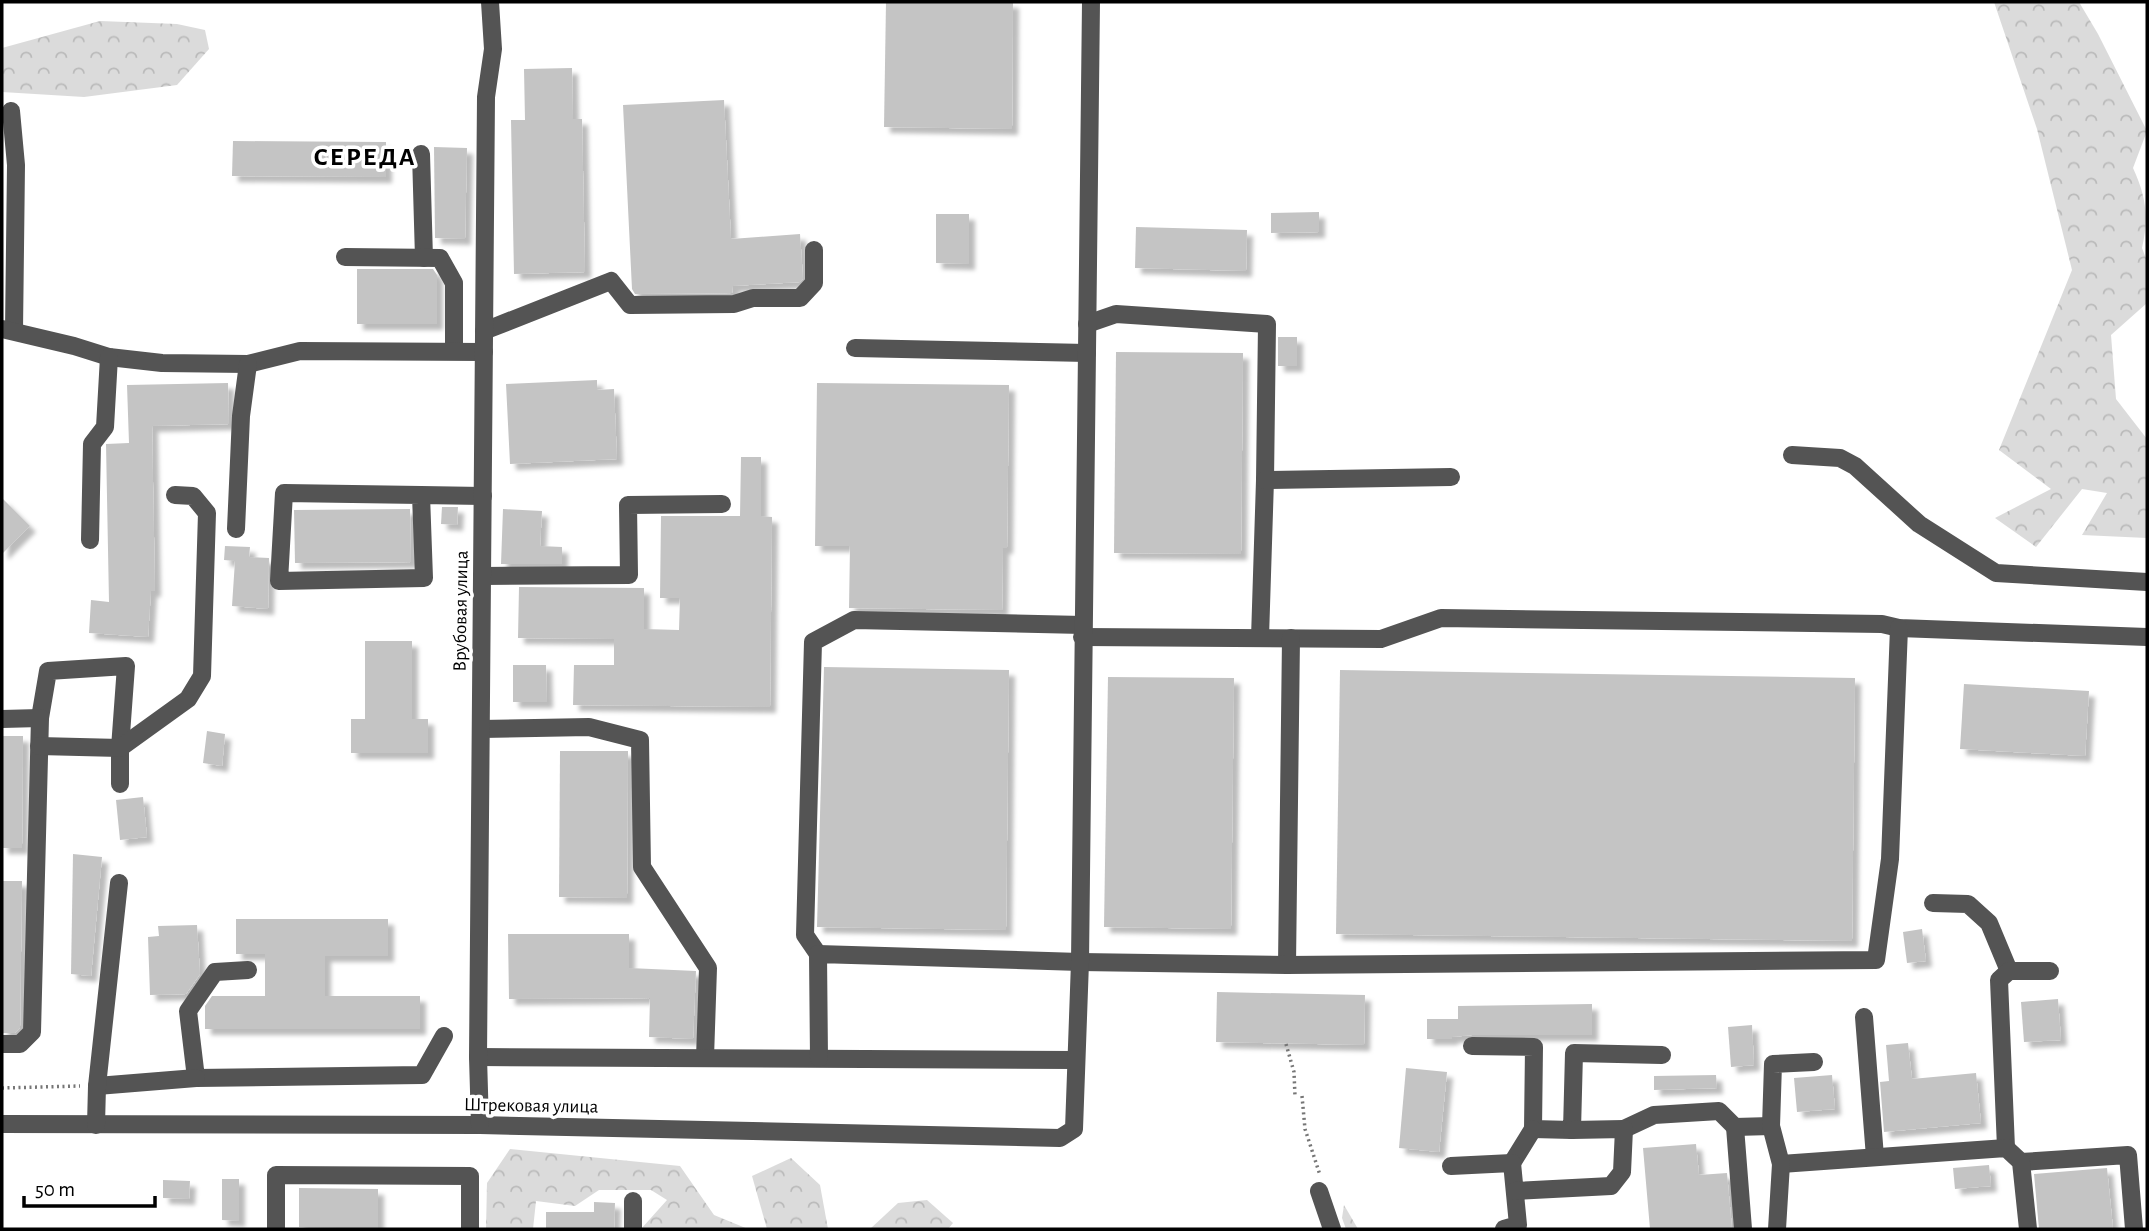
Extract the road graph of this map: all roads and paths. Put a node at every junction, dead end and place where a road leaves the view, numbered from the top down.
1 (490, 2) edge
2 (1091, 2) edge
3 (11, 111) dead end
4 (421, 154) dead end
5 (814, 250) dead end
6 (345, 257) dead end
7 (424, 258) junction
8 (1087, 324) junction
9 (8, 330) edge
10 (484, 331) junction
11 (855, 348) dead end
12 (454, 350) junction
13 (484, 352) junction
14 (1087, 353) junction
15 (109, 357) junction
16 (248, 364) junction
17 (1792, 455) dead end
18 (1451, 477) dead end
19 (1265, 480) junction
20 (175, 495) dead end
21 (421, 495) junction
22 (483, 496) junction
23 (722, 504) dead end
24 (236, 529) dead end
25 (90, 540) dead end
26 (482, 576) junction
27 (2147, 582) edge
28 (1899, 628) junction
29 (1083, 631) junction
30 (2147, 637) edge
31 (1259, 638) junction
32 (1291, 638) junction
33 (40, 718) junction
34 (2, 719) edge
35 (481, 729) junction
36 (39, 746) junction
37 (120, 748) junction
38 (120, 784) dead end
39 (119, 883) dead end
40 (1933, 903) dead end
41 (818, 954) junction
42 (1080, 962) junction
43 (1287, 965) junction
44 (248, 970) dead end
45 (2009, 971) junction
46 (2050, 971) dead end
47 (1864, 1017) dead end
48 (444, 1036) dead end
49 (2, 1044) edge
50 (1286, 1044) dead end
51 (1472, 1045) dead end
52 (1662, 1055) dead end
53 (478, 1057) junction
54 (705, 1058) junction
55 (819, 1058) junction
56 (1075, 1060) junction
57 (1814, 1062) dead end
58 (196, 1078) junction
59 (97, 1086) junction
60 (2, 1088) edge
61 (1295, 1096) dead end
62 (1302, 1096) dead end
63 (2, 1124) edge
64 (96, 1125) junction
65 (480, 1125) junction
66 (1771, 1126) junction
67 (1735, 1128) junction
68 (1533, 1129) junction
69 (1624, 1129) junction
70 (1572, 1130) junction
71 (2006, 1148) junction
72 (1875, 1157) junction
73 (2021, 1162) junction
74 (1512, 1163) junction
75 (1781, 1164) junction
76 (1451, 1166) dead end
77 (1320, 1185) joint
78 (1515, 1191) junction
79 (634, 1201) dead end
80 (1513, 1228) edge
81 (275, 1229) edge
82 (470, 1229) edge
83 (633, 1229) edge
84 (1332, 1229) edge
85 (1744, 1229) edge
86 (1777, 1229) edge
87 (2028, 1229) edge
88 (2134, 1229) edge

1 - 10 street, Врубовая улица
2 - 8 street
3 - 9 street
4 - 7 street
5 - 10 street
6 - 7 street
7 - 12 street
8 - 14 street
8 - 19 street
9 - 15 street
10 - 13 street, Врубовая улица
11 - 14 street
12 - 13 street
12 - 16 street
13 - 22 street, Врубовая улица
14 - 29 street
15 - 16 street
15 - 25 street
16 - 24 street
17 - 27 street
18 - 19 street
19 - 31 street
20 - 37 street
21 - 21 street
21 - 22 street
22 - 26 street, Врубовая улица
23 - 26 street
26 - 35 street, Врубовая улица
28 - 30 street
28 - 32 street
28 - 43 street
29 - 31 street
29 - 41 street
29 - 42 street
31 - 32 street
32 - 43 street
33 - 34 street
33 - 36 street
33 - 37 street
35 - 53 street, Врубовая улица
35 - 54 street
36 - 37 street
36 - 49 street
37 - 38 street
39 - 59 street
40 - 45 street
41 - 42 street
41 - 55 street
42 - 43 street
42 - 56 street
44 - 58 street
45 - 46 street
45 - 71 street
47 - 72 street
48 - 58 street
50 - 61 path
51 - 68 street
52 - 70 street
53 - 54 street
53 - 65 street, Врубовая улица
54 - 55 street
55 - 56 street
56 - 65 street, Штрековая улица
57 - 66 street
58 - 59 street
59 - 60 path
59 - 64 street
62 - 77 path
63 - 64 street, Штрековая улица
64 - 65 street, Штрековая улица
66 - 67 street
66 - 75 street
67 - 69 street
67 - 85 street
68 - 70 street
68 - 74 street
69 - 70 street
69 - 78 street
71 - 72 street
71 - 73 street
72 - 75 street
73 - 87 street
73 - 88 street
74 - 76 street
74 - 78 street
75 - 86 street
77 - 84 street
78 - 80 street
79 - 83 street
81 - 82 street

